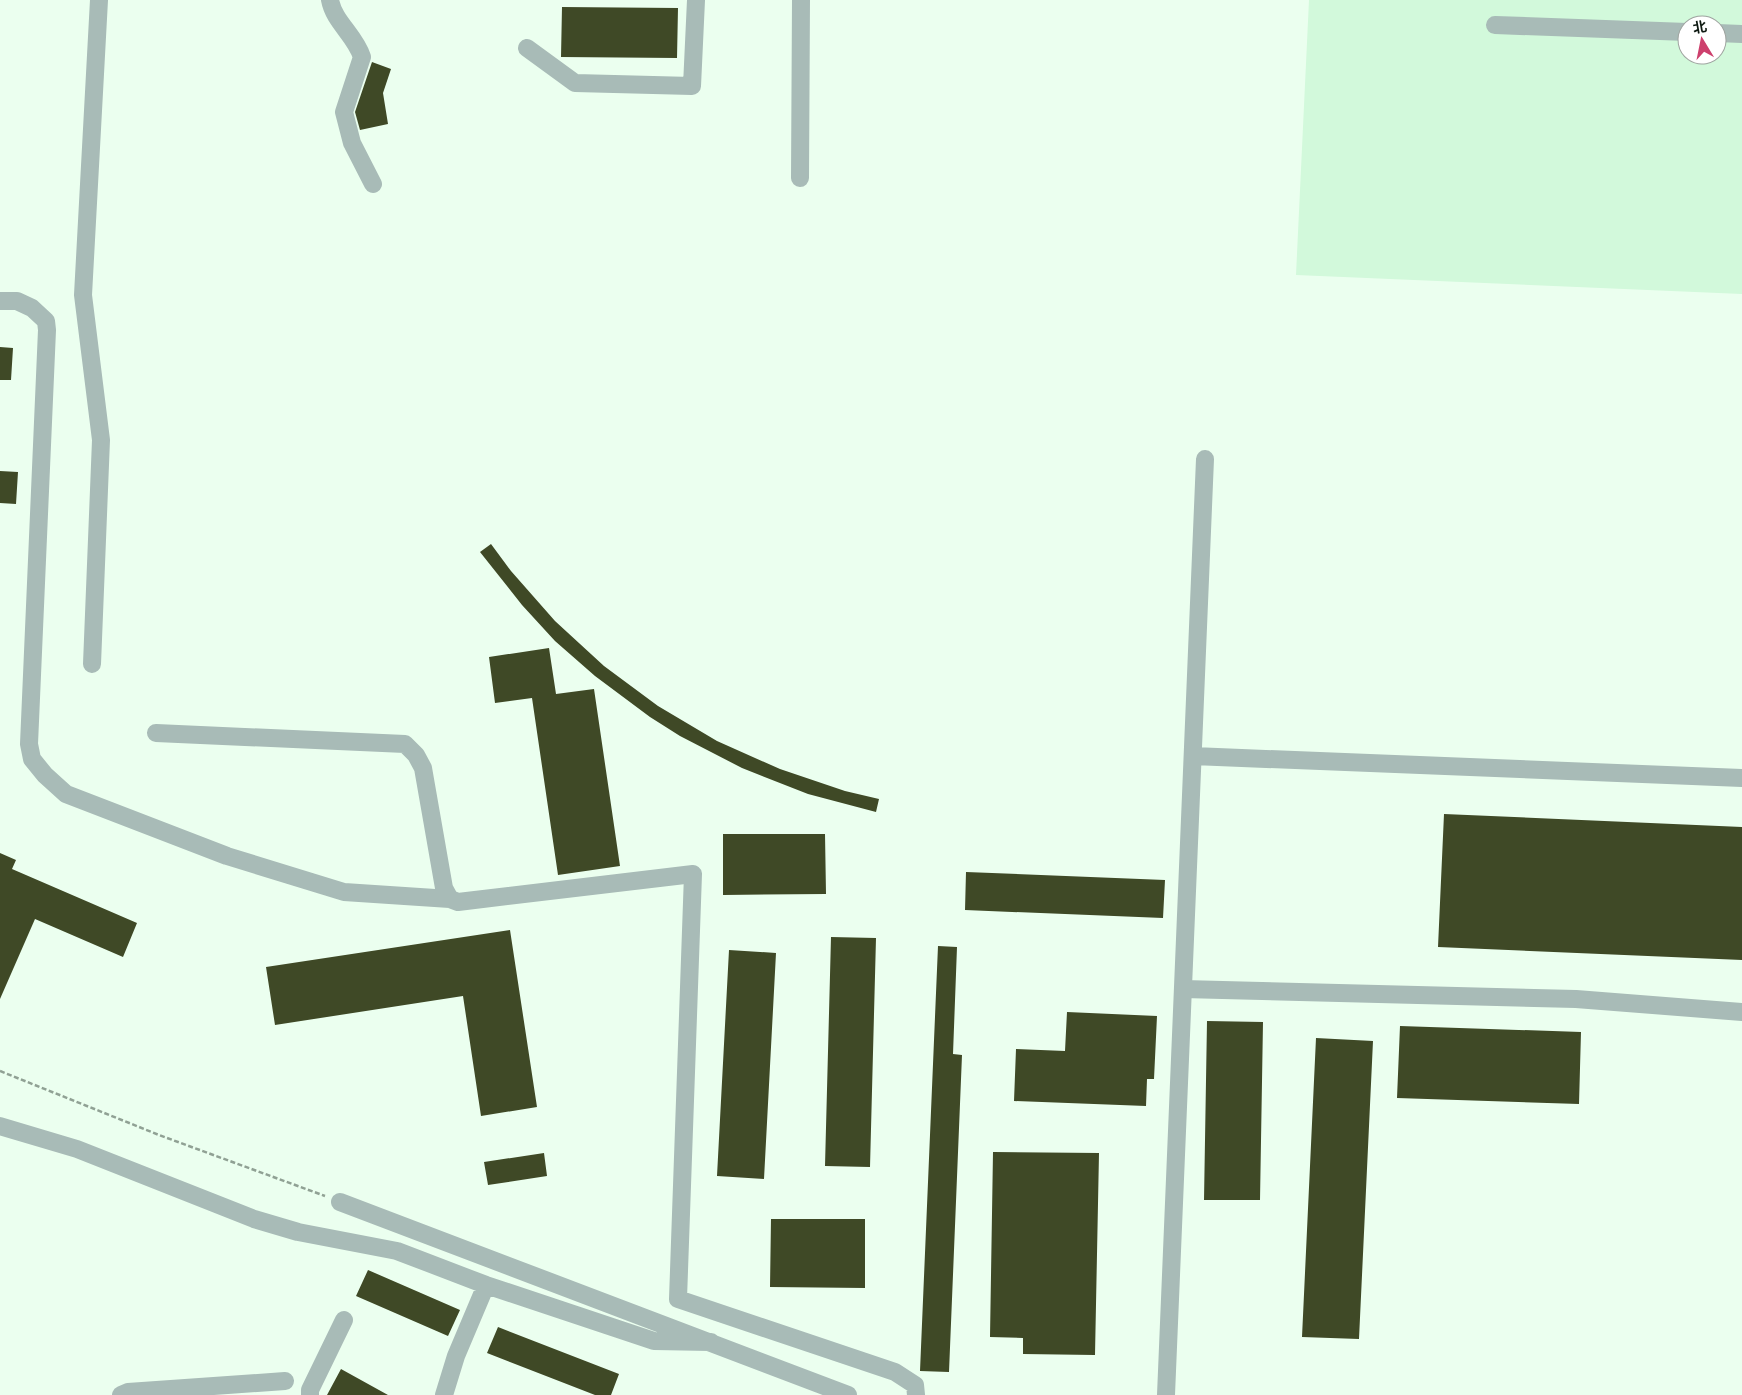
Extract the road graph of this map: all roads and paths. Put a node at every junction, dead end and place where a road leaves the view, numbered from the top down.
1 (99, 0) edge
2 (330, 0) edge
3 (696, 0) edge
4 (801, 0) edge
5 (1495, 25) dead end
6 (1677, 32) edge
7 (1727, 33) edge
8 (1742, 34) edge
9 (527, 48) dead end
10 (800, 178) dead end
11 (373, 184) dead end
12 (0, 300) edge
13 (1205, 459) dead end
14 (92, 664) dead end
15 (156, 732) dead end
16 (1193, 756) junction
17 (1742, 778) edge
18 (450, 899) junction
19 (1183, 989) junction
20 (1742, 1012) edge
21 (0, 1071) edge
22 (0, 1126) edge
23 (340, 1202) joint
24 (486, 1285) junction
25 (344, 1320) dead end
26 (711, 1342) junction
27 (285, 1381) dead end
28 (121, 1395) edge
29 (310, 1395) edge
30 (444, 1395) edge
31 (848, 1395) edge
32 (916, 1395) edge
33 (1166, 1395) edge

1 - 14 street
2 - 11 street
3 - 9 street
4 - 10 street
5 - 6 street
7 - 8 street
12 - 18 street
13 - 16 street
15 - 18 street
16 - 17 street
16 - 19 street
18 - 32 street
19 - 20 street
19 - 33 street
21 - 23 path
22 - 24 street
23 - 26 street
24 - 26 street
24 - 30 street
25 - 29 street
26 - 31 street
27 - 28 street

